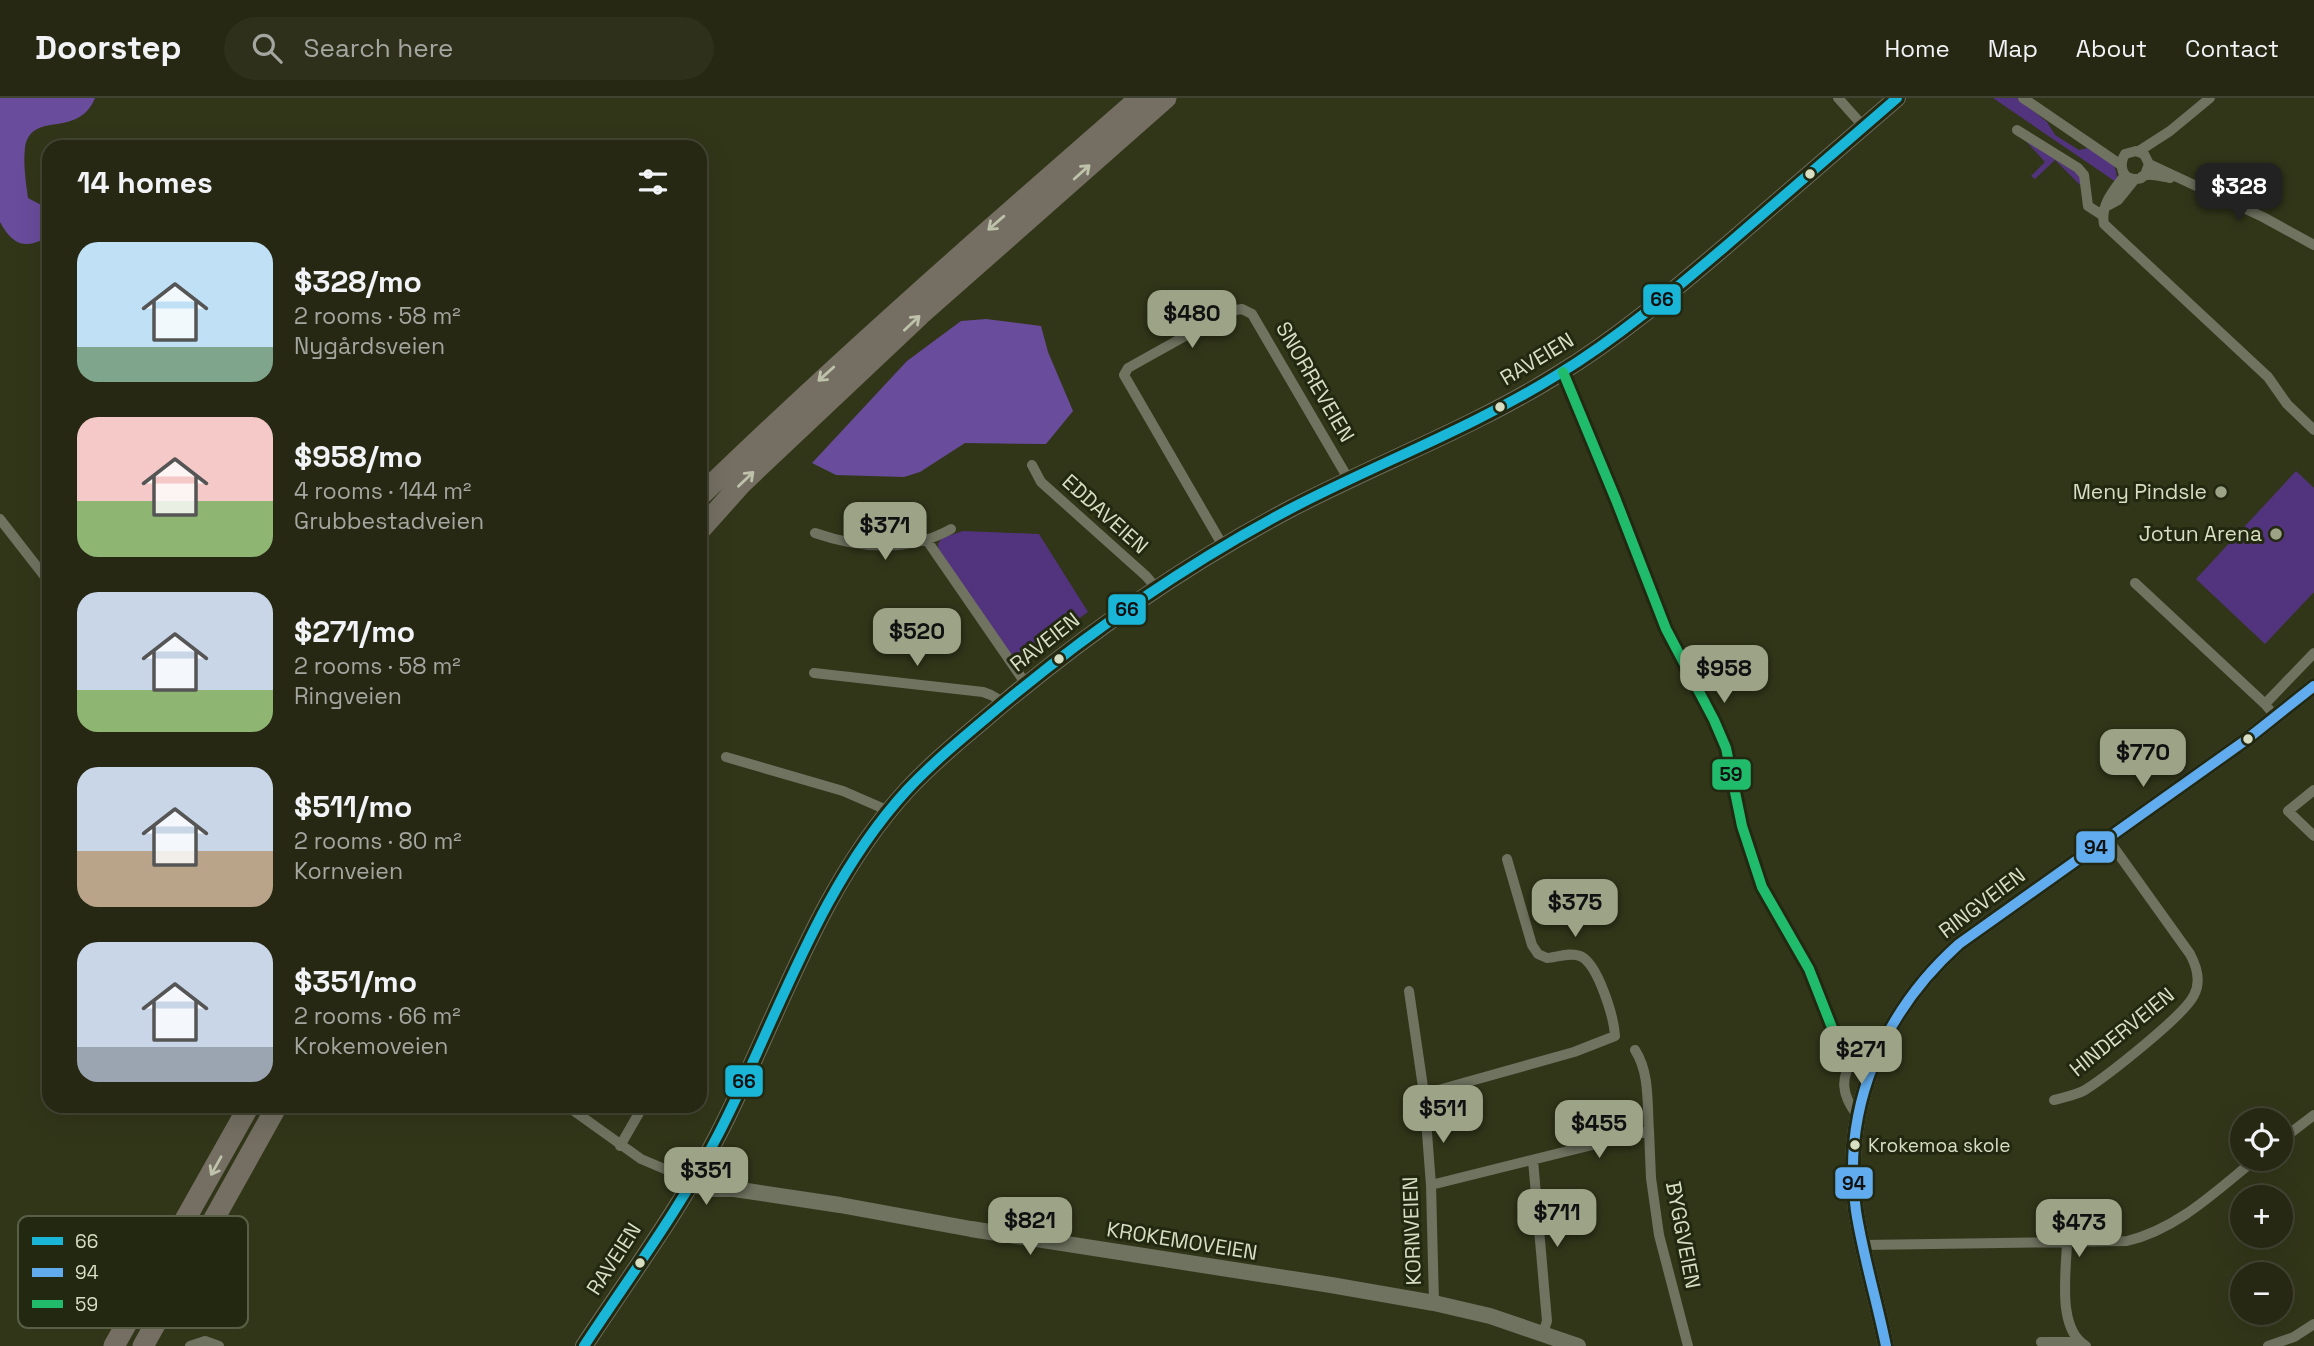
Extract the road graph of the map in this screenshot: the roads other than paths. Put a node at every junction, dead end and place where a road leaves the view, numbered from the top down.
1 (1140, 98) edge
2 (1166, 98) edge
3 (1838, 98) edge
4 (1897, 98) edge
5 (2024, 98) edge
6 (2210, 98) edge
7 (1864, 127) junction
8 (2017, 130) dead end
9 (2136, 165) junction
10 (2104, 211) junction
11 (2314, 245) edge
12 (1563, 372) junction
13 (2314, 430) edge
14 (1032, 465) dead end
15 (1349, 480) junction
16 (707, 489) edge
17 (0, 519) edge
18 (707, 522) edge
19 (951, 529) dead end
20 (815, 533) dead end
21 (926, 539) junction
22 (1223, 546) junction
23 (42, 573) edge
24 (2135, 583) dead end
25 (1157, 589) junction
26 (2314, 653) edge
27 (814, 673) dead end
28 (1026, 684) junction
29 (2314, 686) edge
30 (1005, 703) junction
31 (2270, 710) junction
32 (726, 757) dead end
33 (2314, 790) edge
34 (889, 811) junction
35 (2314, 836) edge
36 (2107, 838) junction
37 (1507, 859) dead end
38 (1409, 991) dead end
39 (1634, 1050) dead end
40 (1854, 1057) junction
41 (1873, 1064) junction
42 (1424, 1094) junction
43 (2054, 1100) dead end
44 (245, 1113) edge
45 (273, 1113) edge
46 (576, 1113) edge
47 (639, 1113) edge
48 (1857, 1115) junction
49 (2314, 1115) edge
50 (1649, 1131) junction
51 (2293, 1131) edge
52 (620, 1146) junction
53 (1533, 1160) junction
54 (2240, 1171) edge
55 (693, 1181) junction
56 (1431, 1185) junction
57 (187, 1216) edge
58 (216, 1216) edge
59 (2067, 1243) junction
60 (1863, 1245) junction
61 (1434, 1303) junction
62 (2314, 1324) edge
63 (124, 1328) edge
64 (153, 1328) edge
65 (1543, 1333) junction
66 (2041, 1342) dead end
67 (2082, 1344) edge
68 (114, 1346) edge
69 (143, 1346) edge
70 (190, 1346) edge
71 (219, 1346) edge
72 (584, 1346) edge
73 (1578, 1346) edge
74 (1688, 1346) edge
75 (1886, 1346) edge
76 (2268, 1346) edge

1 -> 16 highway
18 -> 2 highway
3 - 7 street
4 - 7 main road, RAVEIEN
5 - 9 street
6 - 9 street
7 - 12 main road, RAVEIEN
8 - 10 street
9 - 10 street
9 - 11 street
10 - 13 street
12 - 15 main road, RAVEIEN
12 - 40 street
14 - 25 street, EDDAVEIEN
15 - 22 main road, RAVEIEN
15 - 22 street, SNORREVEIEN
17 - 23 street
19 - 21 street
20 - 21 street
21 - 28 street
22 - 25 main road, RAVEIEN
24 - 31 street
25 - 28 main road, RAVEIEN
26 - 31 street
27 - 30 street
28 - 30 main road, RAVEIEN
29 - 31 main road, RINGVEIEN
30 - 34 main road, RAVEIEN
31 - 36 main road, RINGVEIEN
32 - 34 street
33 - 35 street
34 - 55 main road, RAVEIEN
36 - 41 main road, RINGVEIEN
36 - 43 street, HINDERVEIEN
37 - 42 street
38 - 42 street, KORNVEIEN
39 - 50 street, BYGGVEIEN
40 - 41 street
40 - 48 street
41 - 48 main road, RINGVEIEN
42 - 56 street, KORNVEIEN
44 -> 57 highway
45 - 58 highway
46 - 52 street
47 - 52 street
48 - 60 main road, RINGVEIEN
49 - 51 street
50 - 53 street
50 - 74 street, BYGGVEIEN
52 - 55 street
53 - 56 street
53 - 65 street
54 - 59 street
55 - 61 main road, KROKEMOVEIEN
55 - 72 main road, RAVEIEN
56 - 61 street, KORNVEIEN
59 - 60 street
59 - 67 street
60 - 75 main road, RINGVEIEN
61 - 65 main road, KROKEMOVEIEN
62 - 76 street
63 -> 68 highway
64 - 69 highway
65 - 73 main road, KROKEMOVEIEN
66 - 67 street
70 - 71 street

